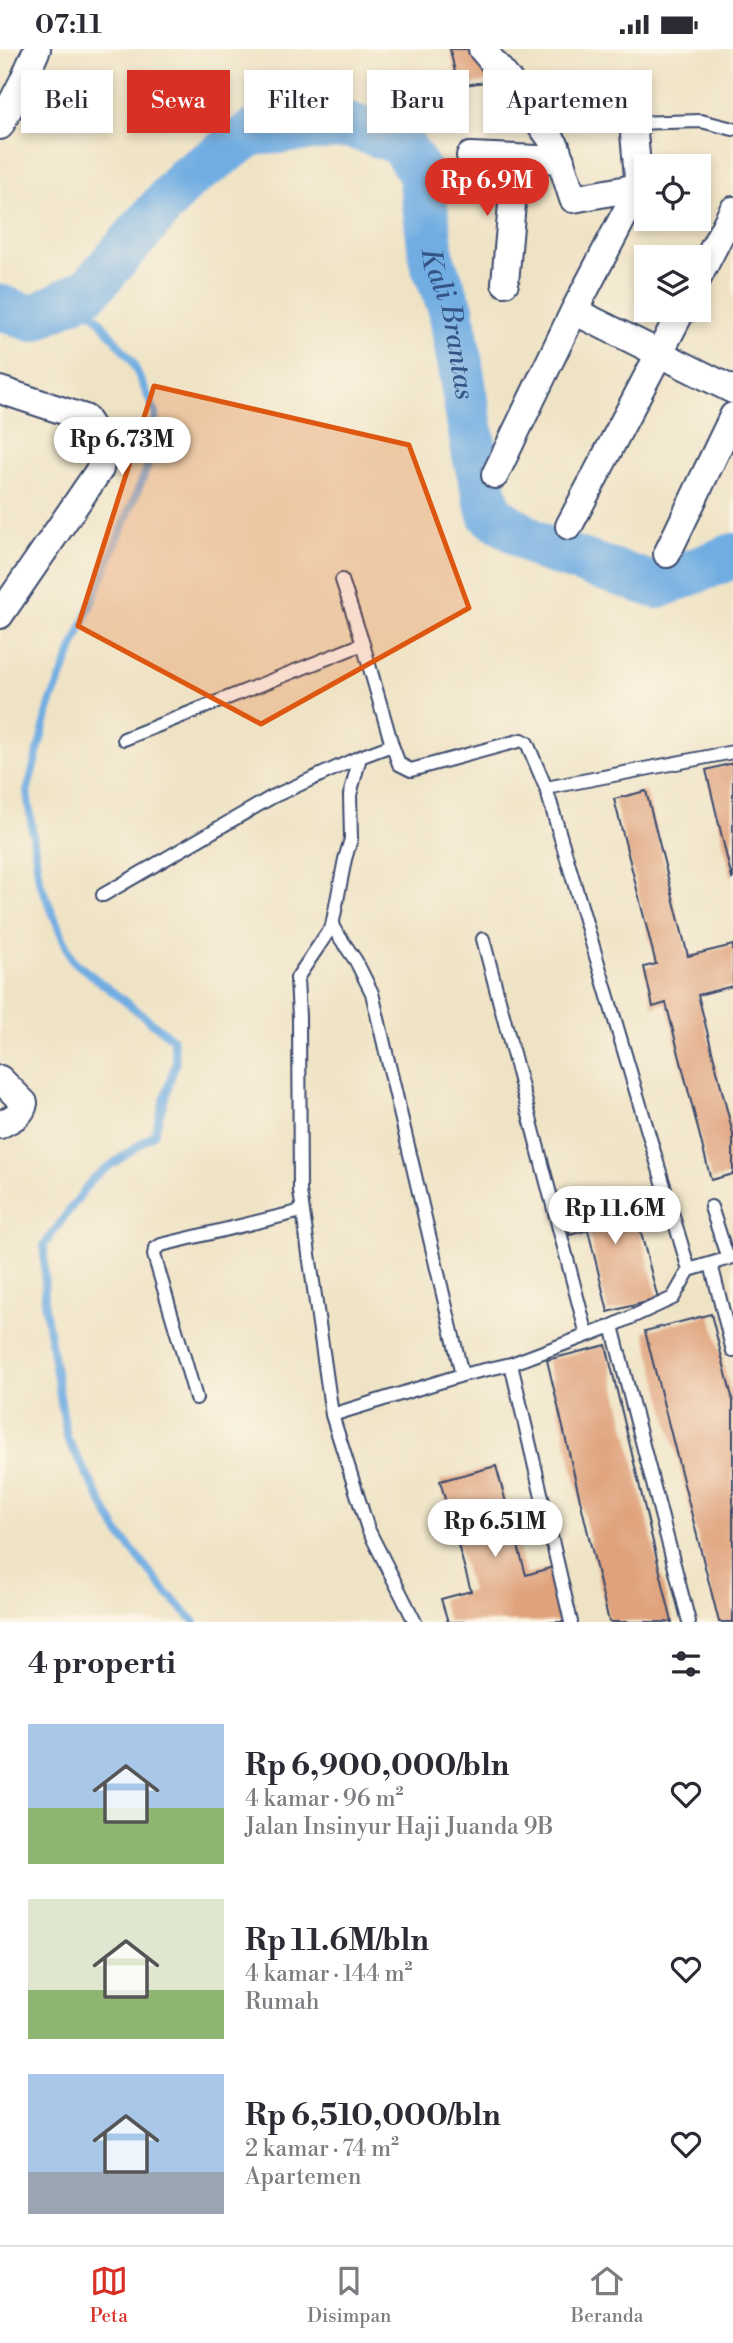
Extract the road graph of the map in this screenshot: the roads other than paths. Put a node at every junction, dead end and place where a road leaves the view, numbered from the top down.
1 (37, 49) edge
2 (482, 49) edge
3 (652, 122) edge
4 (0, 126) edge
5 (733, 129) edge
6 (635, 133) edge
7 (636, 154) edge
8 (470, 156) dead end
9 (516, 158) junction
10 (561, 160) junction
11 (634, 188) edge
12 (634, 197) edge
13 (733, 210) edge
14 (711, 253) edge
15 (505, 283) dead end
16 (574, 311) junction
17 (676, 322) edge
18 (660, 352) junction
19 (0, 390) edge
20 (733, 390) edge
21 (733, 416) edge
22 (495, 475) dead end
23 (569, 526) dead end
24 (667, 554) dead end
25 (342, 580) dead end
26 (0, 615) edge
27 (363, 644) junction
28 (124, 739) dead end
29 (392, 745) junction
30 (733, 752) edge
31 (360, 757) junction
32 (546, 788) junction
33 (103, 895) dead end
34 (332, 926) junction
35 (483, 939) dead end
36 (0, 1079) edge
37 (0, 1125) edge
38 (710, 1207) dead end
39 (302, 1211) junction
40 (731, 1258) edge
41 (711, 1263) junction
42 (689, 1270) junction
43 (612, 1326) junction
44 (587, 1335) junction
45 (733, 1351) edge
46 (511, 1364) junction
47 (462, 1375) junction
48 (196, 1398) dead end
49 (332, 1415) junction
50 (415, 1622) edge
51 (571, 1622) edge
52 (689, 1622) edge

1 - 4 street
2 - 10 street
3 - 5 lane
6 - 7 street
8 - 9 street
9 - 10 street
9 - 15 street
10 - 11 street
12 - 16 street
13 - 14 street
16 - 18 street
16 - 22 street
17 - 18 street
18 - 20 street
18 - 23 street
19 - 26 street
21 - 24 street
25 - 27 lane
27 - 28 lane
27 - 29 lane
29 - 31 lane
29 - 32 lane
30 - 32 lane
31 - 33 lane
31 - 34 lane
32 - 42 lane
34 - 39 lane
34 - 47 lane
35 - 44 lane
36 - 37 street
38 - 40 lane
39 - 48 lane
39 - 49 lane
40 - 41 lane
41 - 42 lane
41 - 45 lane
42 - 43 lane
43 - 44 lane
43 - 52 lane
44 - 46 lane
46 - 47 lane
46 - 51 lane
47 - 49 lane
49 - 50 lane

